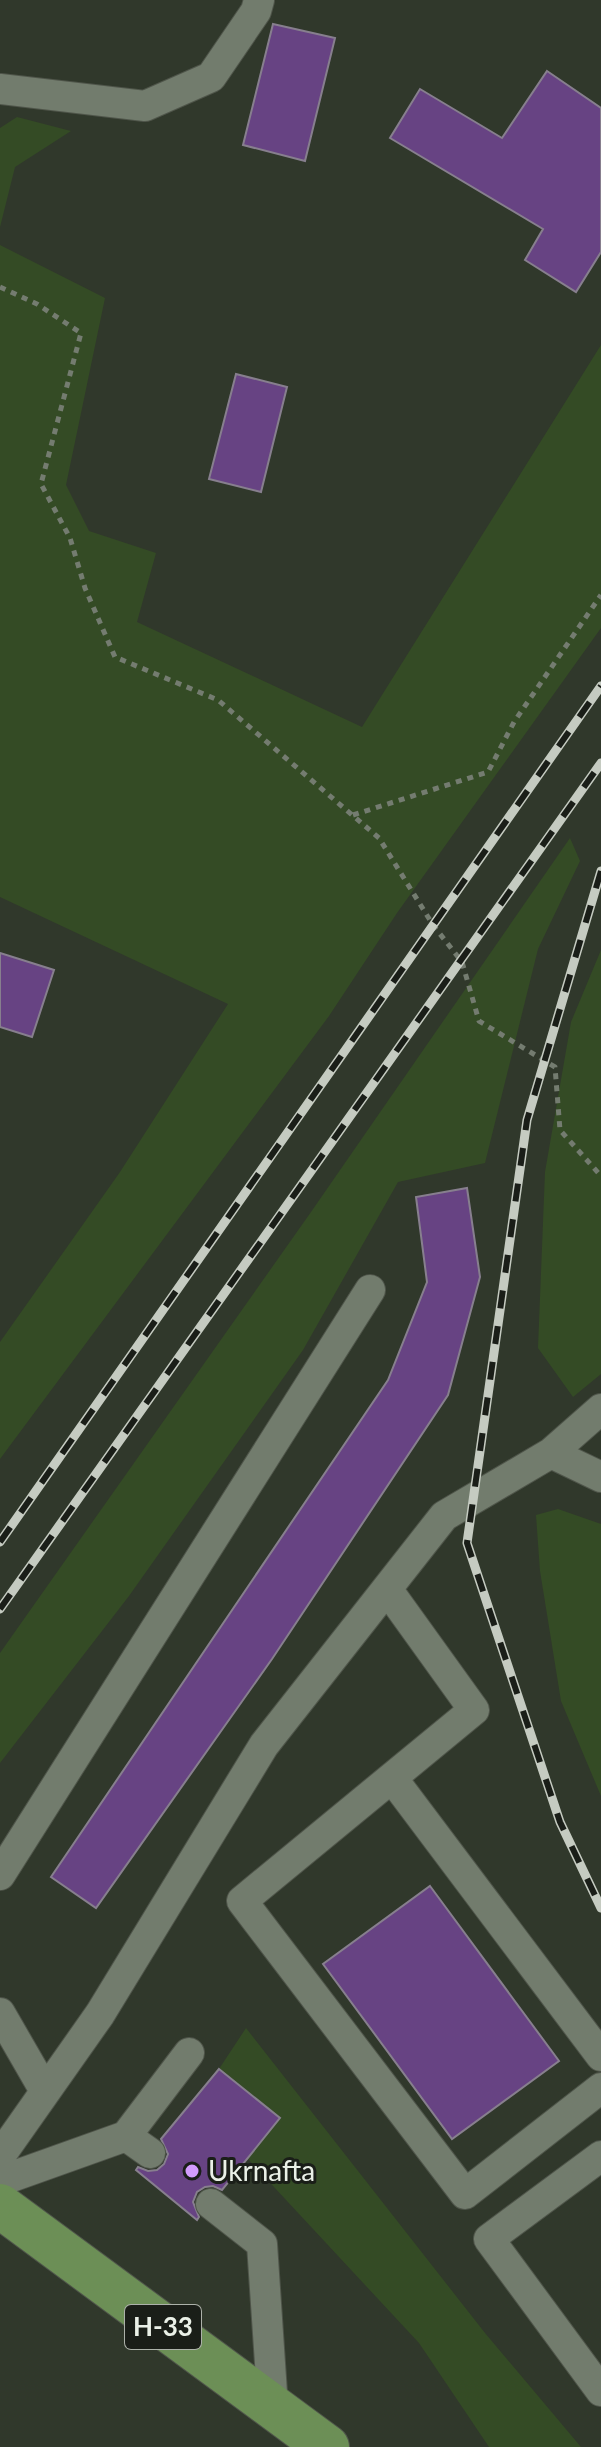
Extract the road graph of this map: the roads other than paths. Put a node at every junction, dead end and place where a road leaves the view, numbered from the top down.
1 (259, 0) edge
2 (0, 89) edge
3 (370, 1290) dead end
4 (601, 1409) edge
5 (551, 1453) junction
6 (601, 1477) edge
7 (387, 1589) junction
8 (392, 1778) junction
9 (0, 1875) edge
10 (0, 2013) edge
11 (189, 2053) dead end
12 (601, 2056) edge
13 (601, 2088) edge
14 (45, 2091) junction
15 (0, 2156) edge
16 (600, 2159) edge
17 (0, 2181) edge
18 (211, 2204) dead end
19 (0, 2206) edge
20 (601, 2391) edge
21 (273, 2408) junction
22 (327, 2447) edge

1 - 2 lane
3 - 9 lane
4 - 5 lane
5 - 6 lane
5 - 7 lane
7 - 8 lane
7 - 14 lane
8 - 12 lane
8 - 13 lane
10 - 14 lane
11 - 17 lane
14 - 15 lane
16 - 20 lane
18 - 21 lane
19 - 21 main road, Н-33
21 - 22 main road, Н-33

